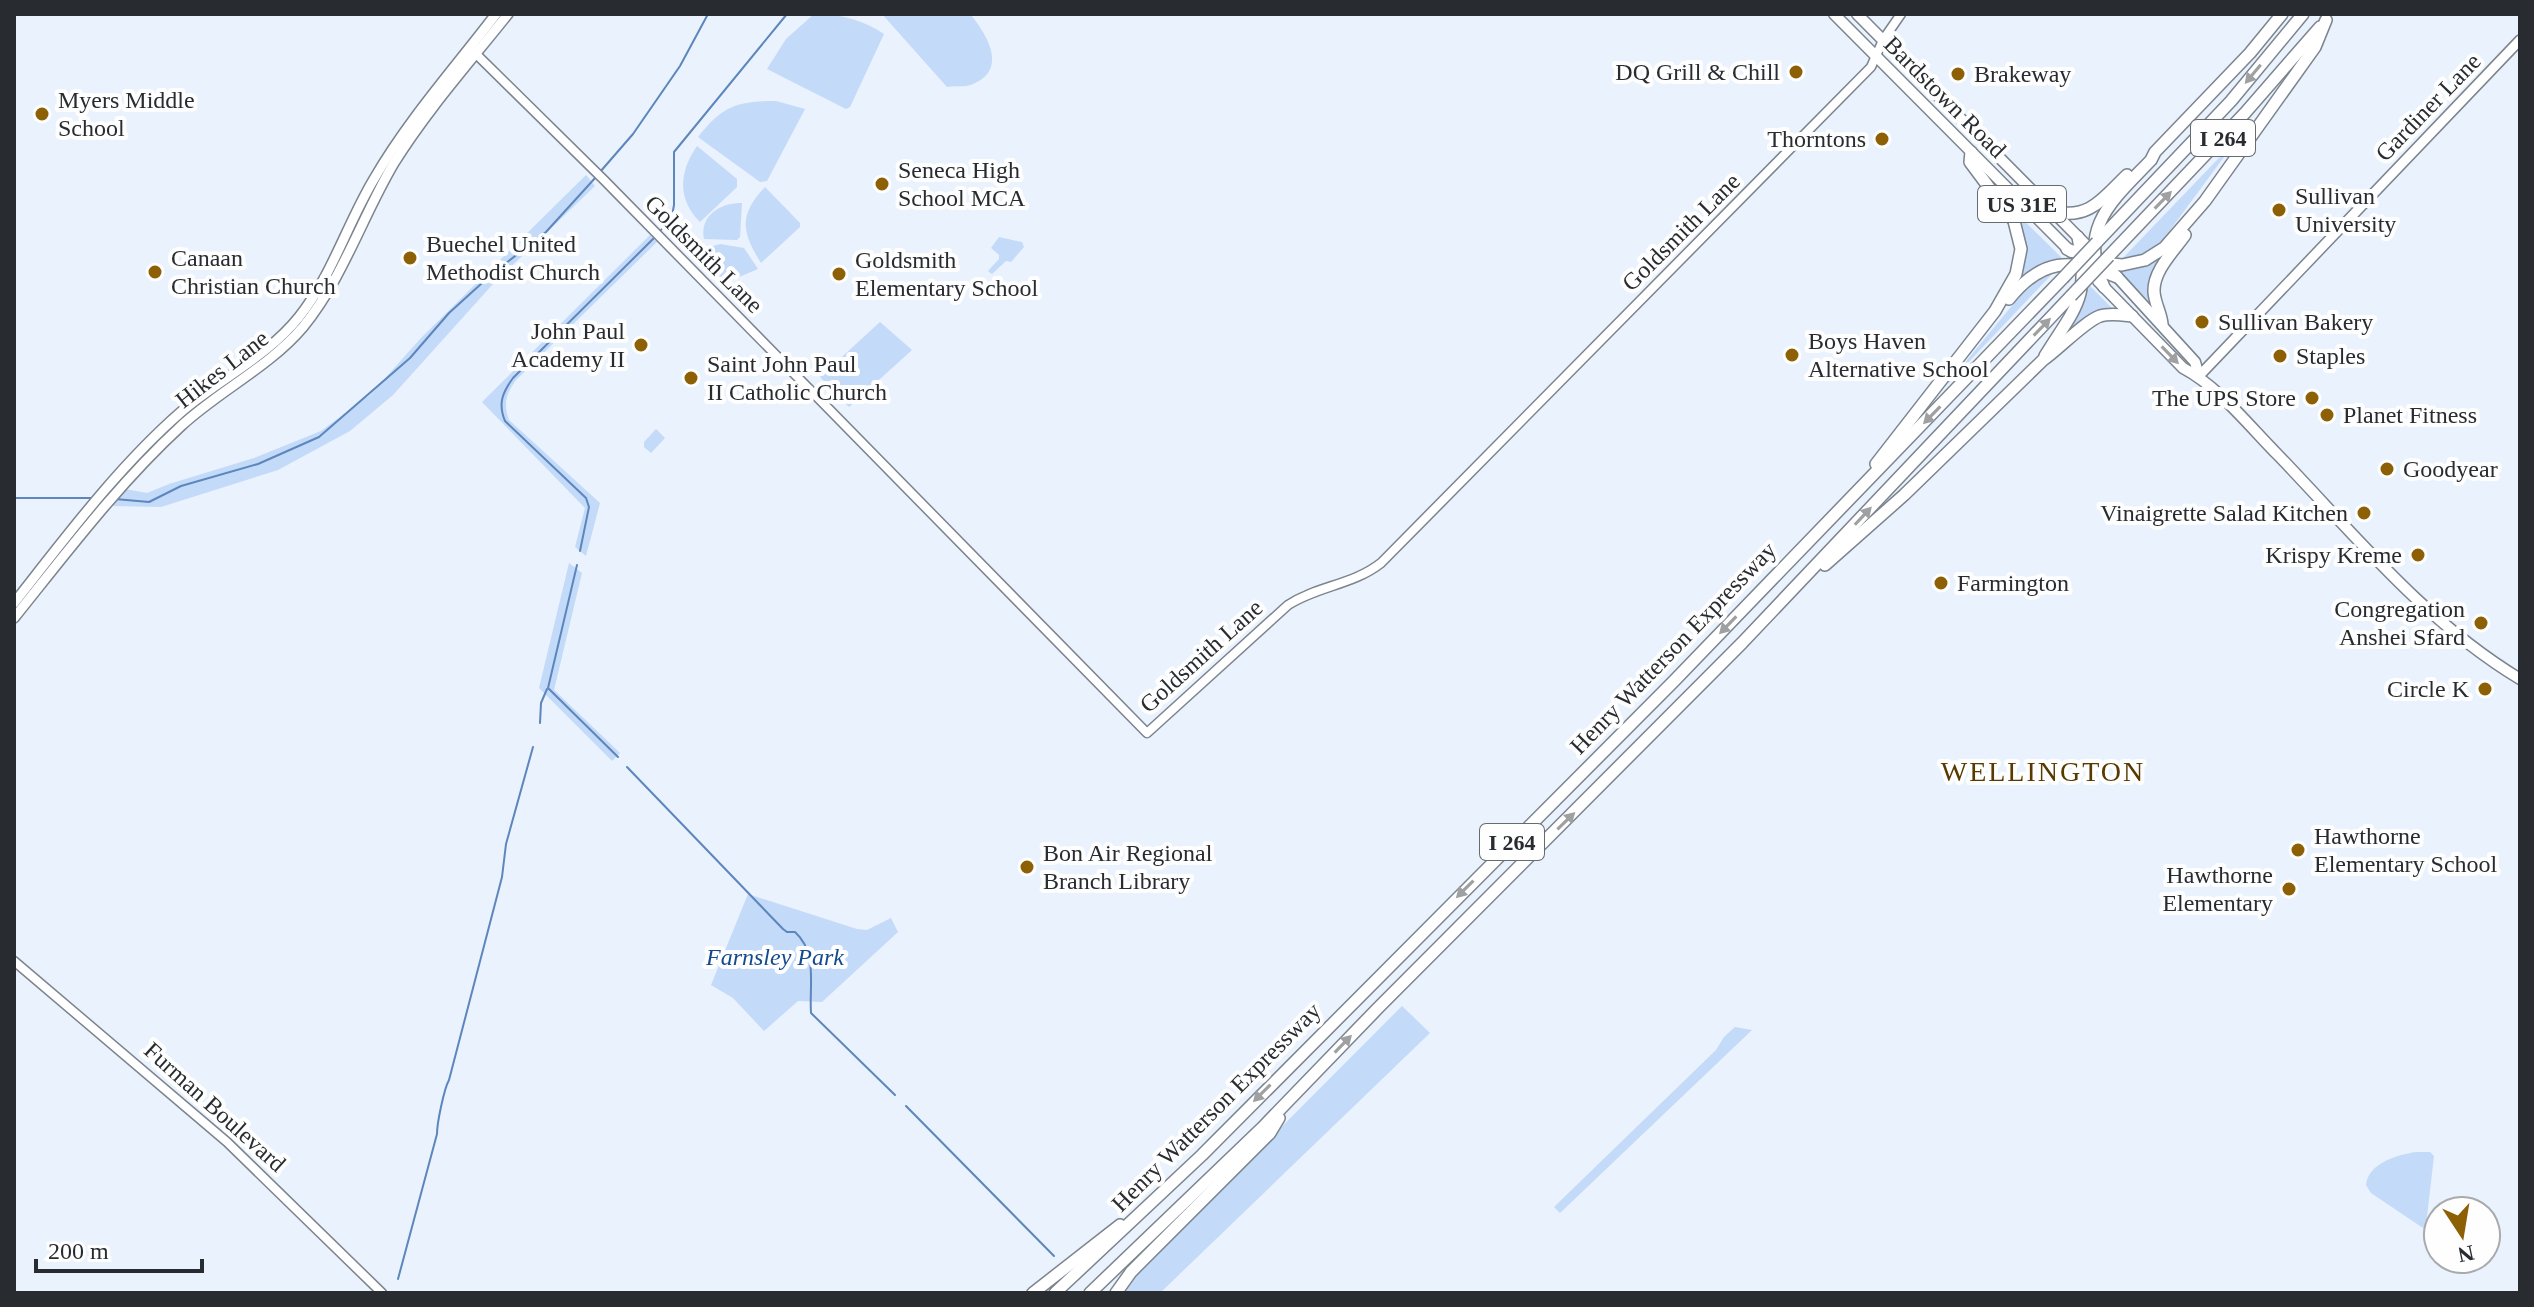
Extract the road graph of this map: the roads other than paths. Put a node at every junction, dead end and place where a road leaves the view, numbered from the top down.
1 (496, 14) edge
2 (508, 14) edge
3 (1834, 14) edge
4 (1857, 14) edge
5 (1901, 14) edge
6 (2282, 14) edge
7 (2303, 14) edge
8 (2328, 17) edge
9 (1883, 40) junction
10 (2520, 40) edge
11 (473, 51) junction
12 (1877, 56) junction
13 (1971, 152) junction
14 (2155, 152) junction
15 (2205, 201) junction
16 (2052, 211) junction
17 (2078, 237) joint
18 (2067, 249) joint
19 (2094, 258) junction
20 (2117, 277) joint
21 (2104, 287) joint
22 (1995, 311) junction
23 (2132, 316) junction
24 (2162, 324) junction
25 (2043, 360) junction
26 (2199, 376) junction
27 (1858, 487) junction
28 (103, 502) junction
29 (1791, 593) junction
30 (14, 603) edge
31 (14, 618) edge
32 (2520, 679) edge
33 (14, 961) edge
34 (1289, 1101) junction
35 (1162, 1193) junction
36 (382, 1293) edge
37 (1033, 1293) edge
38 (1055, 1293) edge
39 (1090, 1293) edge
40 (1116, 1293) edge

1 - 11 main road, Hikes Lane
2 - 11 main road, Hikes Lane
3 - 12 main road, Bardstown Road / US 31E
4 - 9 main road, Bardstown Road / US 31E
5 - 9 street, Goldsmith Lane
6 - 14 highway
7 -> 19 highway, Henry Watterson Expressway / I 264
8 - 15 highway
19 -> 8 highway, Henry Watterson Expressway / I 264
9 - 12 street, Goldsmith Lane
9 - 16 main road, Bardstown Road / US 31E
10 - 26 main road, Gardiner Lane
11 - 12 street, Goldsmith Lane
11 - 28 main road, Hikes Lane
11 - 28 main road, Hikes Lane
12 - 13 main road, Bardstown Road / US 31E
13 - 18 main road, Bardstown Road / US 31E
13 - 22 highway
14 - 16 highway
14 - 19 highway
15 - 19 highway
15 - 24 highway
16 - 17 main road, Bardstown Road / US 31E
17 - 19 highway
18 - 19 highway
19 - 20 highway
19 - 21 highway
19 - 22 highway
19 - 25 highway
19 -> 27 highway, Henry Watterson Expressway / I 264, bridge
29 -> 19 highway, Henry Watterson Expressway / I 264, bridge
20 - 24 main road
21 - 23 main road
22 - 27 highway
23 - 25 highway
23 -> 26 main road
24 - 26 main road
25 - 29 highway
26 - 32 main road
27 -> 35 highway, Henry Watterson Expressway / I 264
28 - 30 main road, Hikes Lane
28 - 31 main road, Hikes Lane
34 -> 29 highway, Henry Watterson Expressway / I 264
33 - 36 street, Furman Boulevard
34 - 39 highway, Henry Watterson Expressway / I 264
34 - 40 highway
35 - 37 highway
35 - 38 highway, Henry Watterson Expressway / I 264

